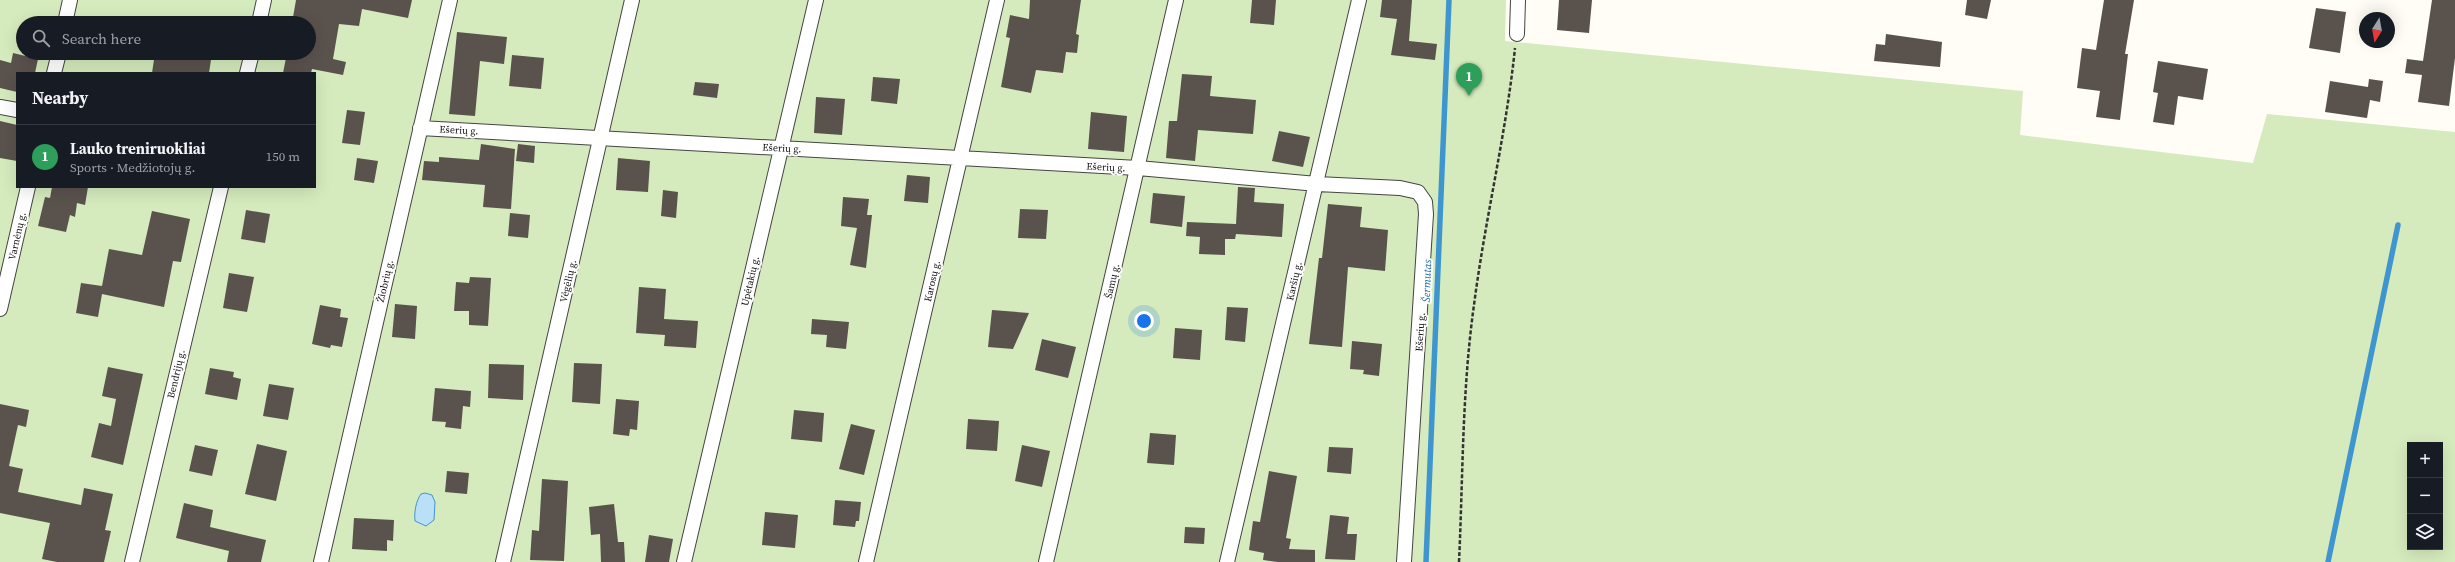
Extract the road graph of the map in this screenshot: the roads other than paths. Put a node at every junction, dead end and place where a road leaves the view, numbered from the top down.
1 (70, 0) edge
2 (264, 0) edge
3 (450, 0) edge
4 (632, 0) edge
5 (816, 0) edge
6 (997, 0) edge
7 (1176, 0) edge
8 (1358, 0) edge
9 (1518, 0) edge
10 (67, 16) edge
11 (261, 16) edge
12 (1517, 34) road end
13 (57, 60) edge
14 (251, 60) edge
15 (54, 72) edge
16 (248, 72) edge
17 (0, 106) edge
18 (16, 110) edge
19 (420, 128) junction
20 (601, 138) junction
21 (781, 148) junction
22 (961, 159) junction
23 (1138, 168) junction
24 (1317, 184) junction
25 (28, 188) edge
26 (221, 188) edge
27 (0, 309) edge
28 (132, 562) edge
29 (321, 562) edge
30 (503, 562) edge
31 (684, 562) edge
32 (866, 562) edge
33 (1046, 562) edge
34 (1227, 562) edge
35 (1404, 562) edge

1 - 10 street
2 - 11 street
3 - 19 street, Žiobrių g.
4 - 20 street, Vėgėlių g.
5 - 21 street, Upėtakių g.
6 - 22 street, Karosų g.
7 - 23 street, Šamų g.
8 - 24 street, Karšių g.
9 - 12 street
13 - 15 street
14 - 16 street
17 - 18 street
19 - 20 street, Ešerių g.
19 - 29 street, Žiobrių g.
20 - 21 street, Ešerių g.
20 - 30 street, Vėgėlių g.
21 - 22 street, Ešerių g.
21 - 31 street, Upėtakių g.
22 - 23 street, Ešerių g.
22 - 32 street, Karosų g.
23 - 24 street, Ešerių g.
23 - 33 street, Šamų g.
24 - 34 street, Karšių g.
24 - 35 street, Ešerių g.
25 - 27 street, Varnėnų g.
26 - 28 street, Bendrijų g.

